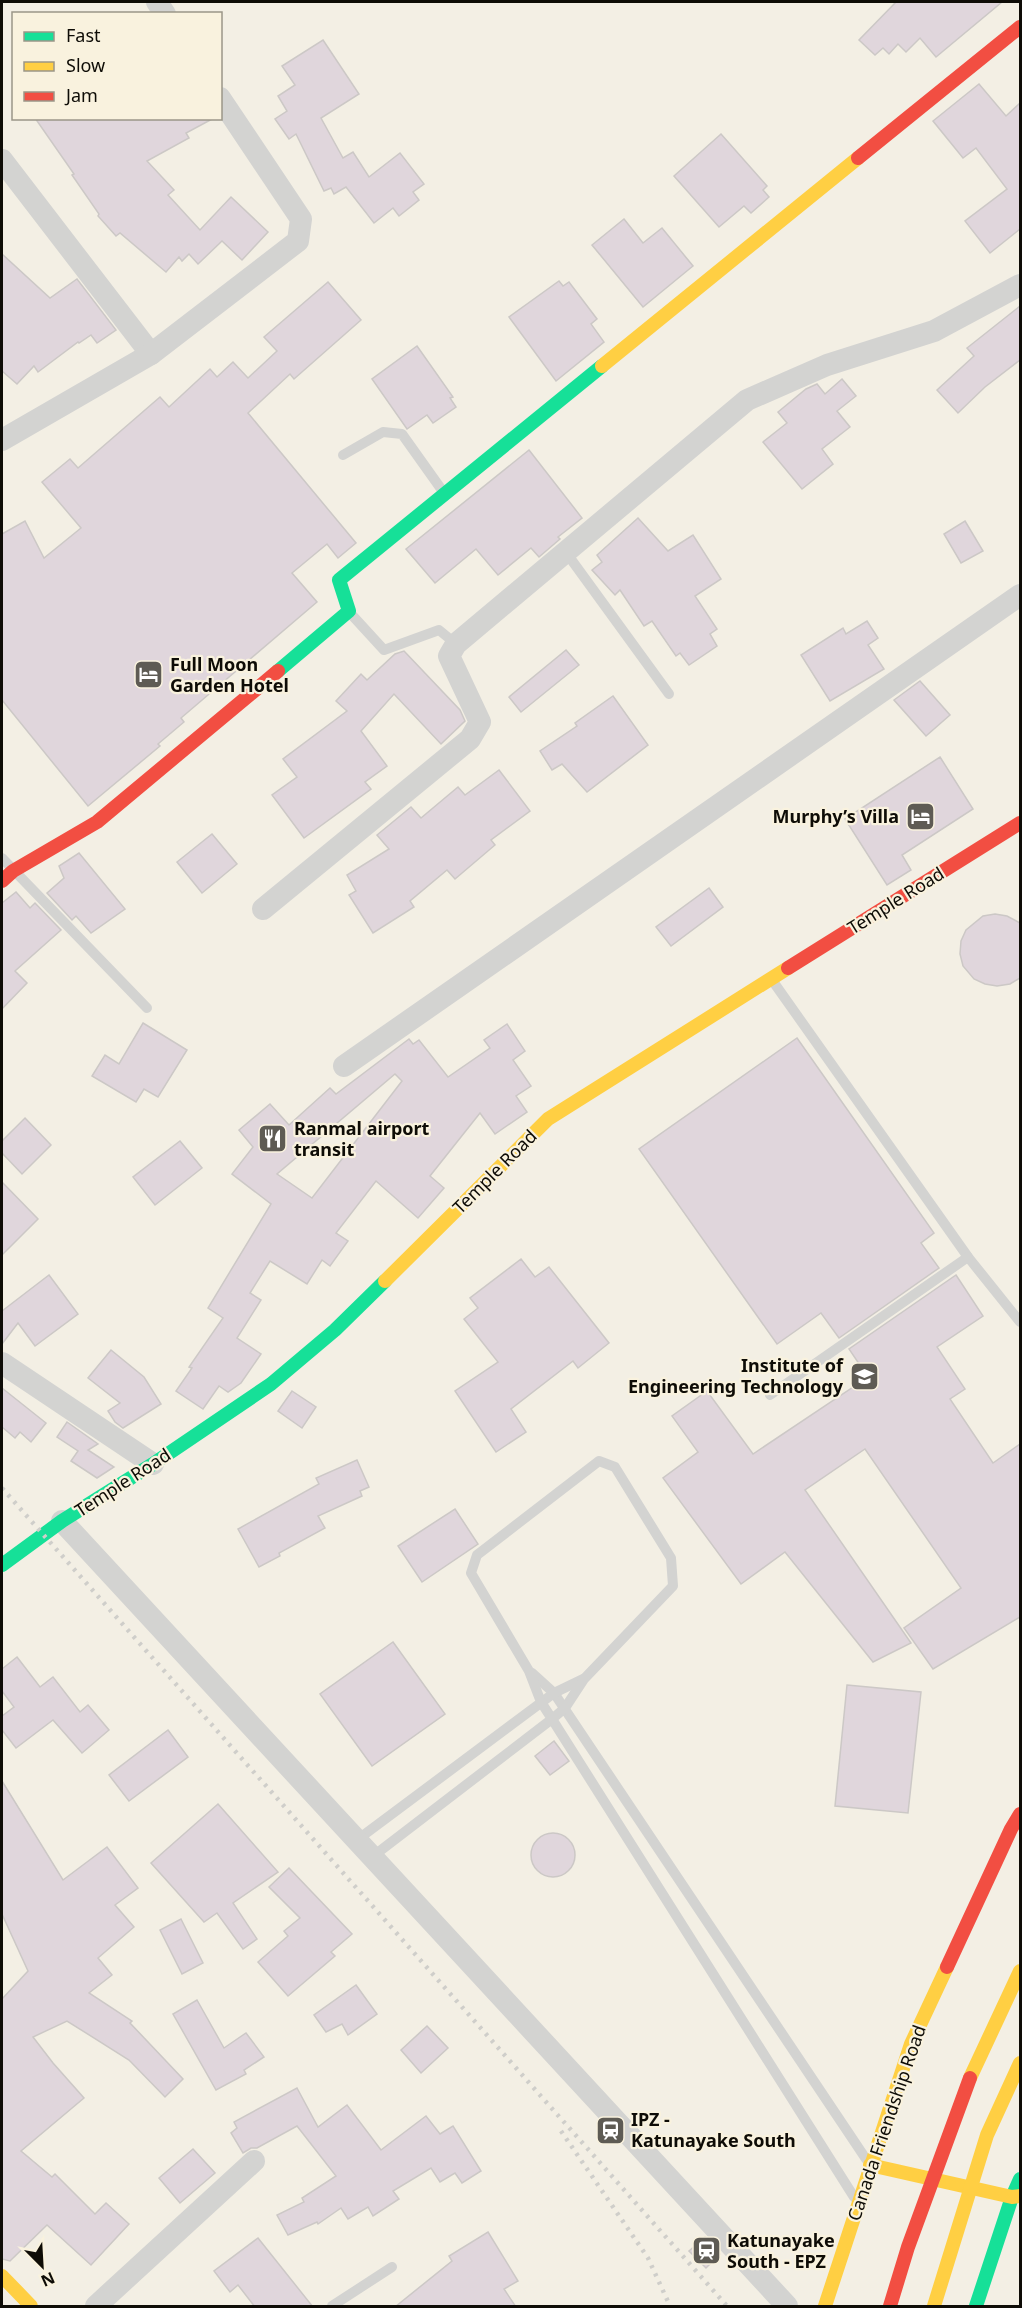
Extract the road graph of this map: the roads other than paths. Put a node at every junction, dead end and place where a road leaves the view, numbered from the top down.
1 (1020, 27) edge
2 (222, 101) edge
3 (2, 160) edge
4 (1020, 285) edge
5 (152, 354) junction
6 (2, 440) edge
7 (343, 455) dead end
8 (444, 493) junction
9 (565, 551) junction
10 (1020, 595) edge
11 (349, 611) junction
12 (456, 644) junction
13 (669, 694) dead end
14 (1020, 823) edge
15 (2, 858) edge
16 (13, 872) junction
17 (2, 881) edge
18 (263, 909) dead end
19 (772, 979) junction
20 (147, 1008) dead end
21 (344, 1066) dead end
22 (968, 1257) junction
23 (1020, 1322) edge
24 (2, 1363) edge
25 (770, 1395) dead end
26 (153, 1464) junction
27 (62, 1521) junction
28 (2, 1565) edge
29 (530, 1671) junction
30 (584, 1679) junction
31 (554, 1692) junction
32 (541, 1702) junction
33 (565, 1708) junction
34 (552, 1719) junction
35 (1020, 1814) edge
36 (357, 1840) junction
37 (372, 1857) junction
38 (1020, 1971) edge
39 (1020, 2063) edge
40 (254, 2161) dead end
41 (870, 2165) junction
42 (1020, 2179) edge
43 (1016, 2196) edge
44 (858, 2203) junction
45 (392, 2268) dead end
46 (2, 2277) edge
47 (31, 2307) edge
48 (96, 2307) edge
49 (332, 2307) edge
50 (787, 2307) edge
51 (825, 2307) edge
52 (890, 2307) edge
53 (934, 2307) edge
54 (976, 2307) edge

1 - 8 main road
2 - 5 street
3 - 5 street
4 - 9 street
5 - 6 street
7 - 8 lane
8 - 11 main road
9 - 12 street
9 - 13 lane
10 - 21 street
11 - 12 lane
11 - 16 main road
12 - 18 street
14 - 19 main road, Temple Road
15 - 16 lane
16 - 17 main road
16 - 20 lane
19 - 22 lane
19 - 26 main road, Temple Road
22 - 23 lane
22 - 25 lane
24 - 26 street
26 - 27 main road, Temple Road
27 - 28 main road, Temple Road
27 - 36 street
29 - 30 lane
29 - 31 lane
29 - 32 lane
30 - 31 lane
30 - 33 lane
31 - 32 lane
31 - 33 lane
32 - 34 lane
32 - 36 lane
33 - 34 lane
33 - 41 lane
34 - 37 lane
34 - 44 lane
35 - 41 main road, Canada Friendship Road
36 - 37 street
37 - 50 street
38 - 52 main road
39 - 53 main road
40 - 48 street
41 - 43 main road
41 - 44 main road, Canada Friendship Road
42 - 43 main road
43 - 54 main road
44 - 51 main road, Canada Friendship Road
45 - 49 lane
46 - 47 main road

